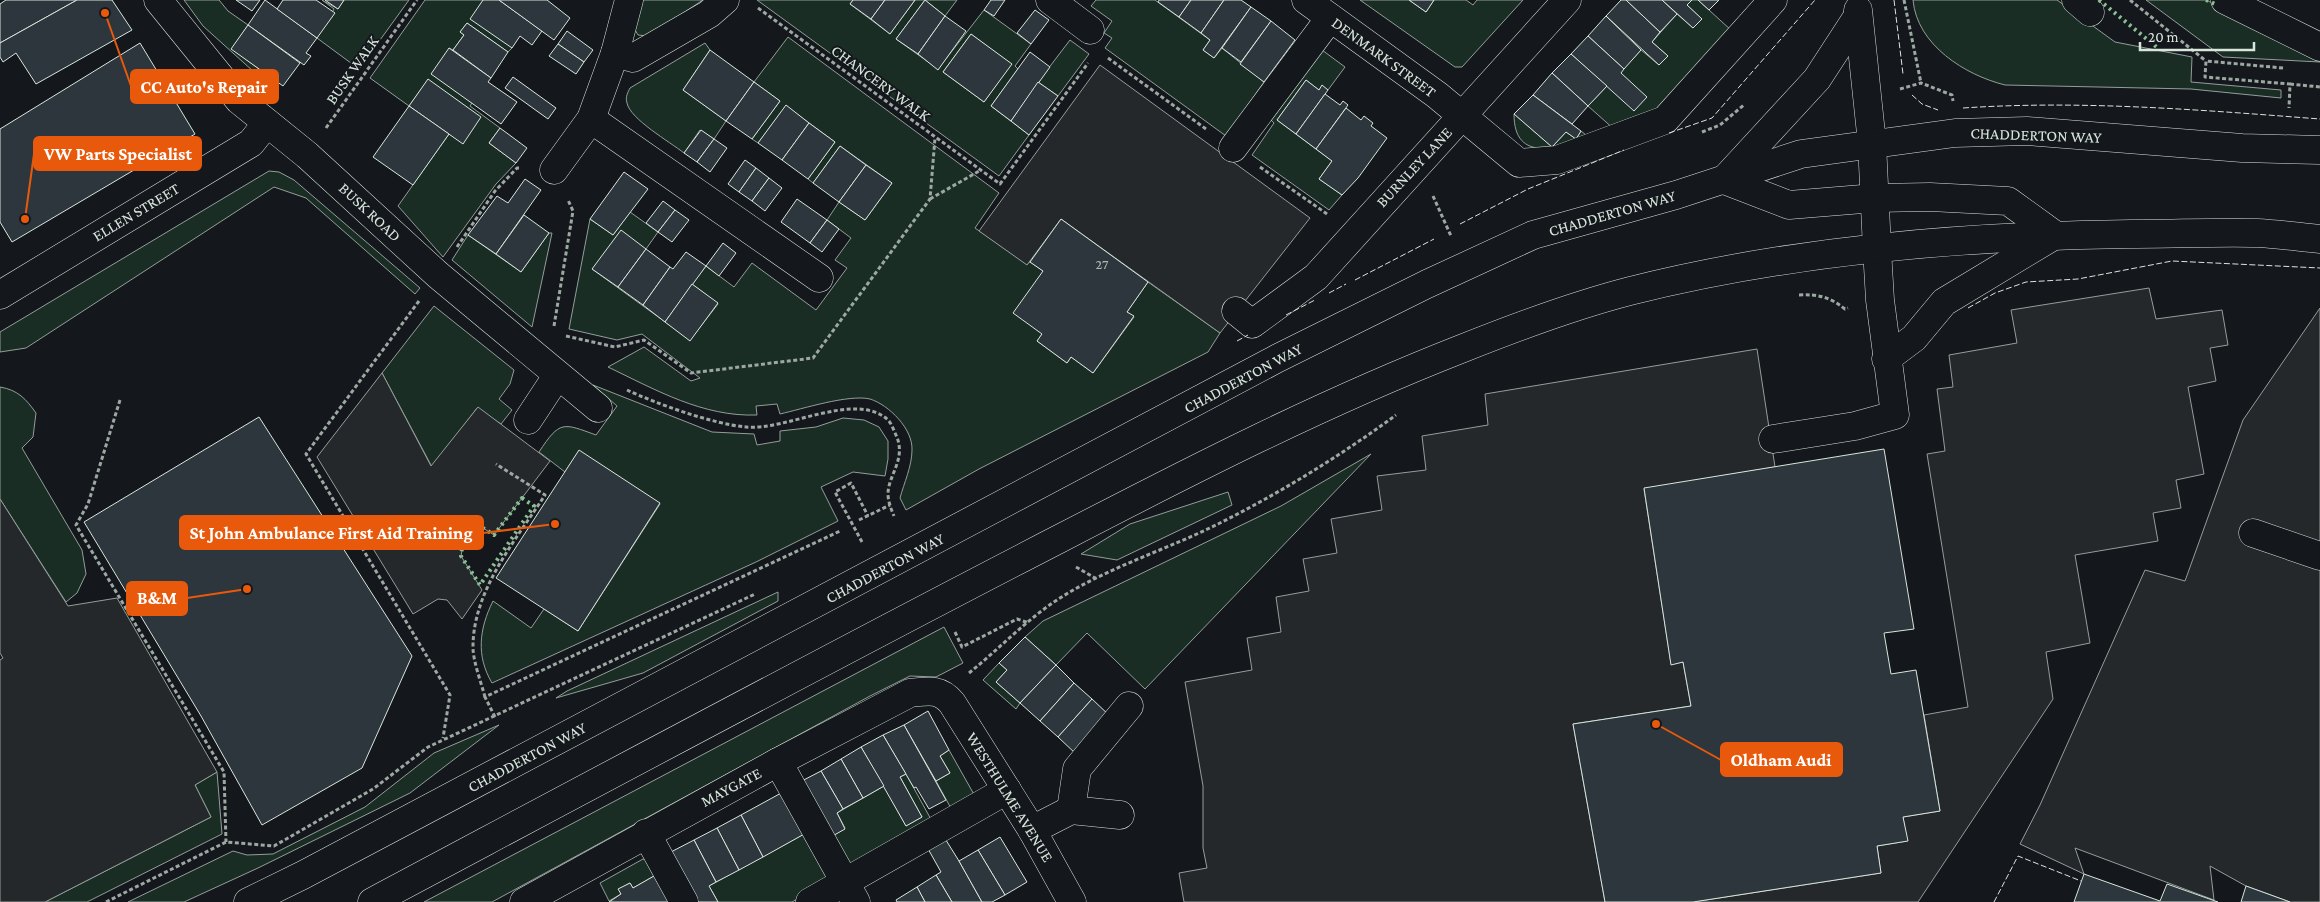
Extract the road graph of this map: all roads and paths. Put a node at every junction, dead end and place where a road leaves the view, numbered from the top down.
1 (158, 0) edge
2 (417, 0) edge
3 (629, 0) edge
4 (725, 0) edge
5 (1050, 0) edge
6 (1306, 0) edge
7 (1567, 0) edge
8 (1774, 0) edge
9 (1904, 0) edge
10 (2130, 0) edge
11 (2225, 0) edge
12 (756, 7) dead end
13 (1857, 8) edge
14 (1330, 18) junction
15 (1090, 30) dead end
16 (2320, 46) edge
17 (615, 53) junction
18 (1092, 58) dead end
19 (2206, 61) junction
20 (2292, 69) dead end
21 (2290, 84) junction
22 (2320, 86) edge
23 (1952, 95) dead end
24 (2288, 108) dead end
25 (1462, 115) junction
26 (591, 119) junction
27 (267, 123) junction
28 (1872, 143) junction
29 (1232, 148) dead end
30 (2320, 150) edge
31 (307, 155) junction
32 (554, 170) junction
33 (981, 170) junction
34 (1724, 180) junction
35 (1430, 188) dead end
36 (1875, 198) junction
37 (930, 200) dead end
38 (1448, 230) dead end
39 (2055, 235) junction
40 (2320, 239) edge
41 (1877, 249) junction
42 (438, 275) junction
43 (819, 278) dead end
44 (0, 295) edge
45 (1795, 295) dead end
46 (1845, 309) dead end
47 (1244, 317) dead end
48 (553, 333) junction
49 (1886, 359) junction
50 (548, 367) junction
51 (691, 373) dead end
52 (623, 388) dead end
53 (120, 400) dead end
54 (598, 408) dead end
55 (1398, 413) dead end
56 (528, 420) dead end
57 (1773, 439) dead end
58 (496, 464) dead end
59 (890, 505) junction
60 (868, 516) junction
61 (894, 516) dead end
62 (859, 520) dead end
63 (840, 531) dead end
64 (2254, 533) dead end
65 (864, 547) dead end
66 (2320, 556) edge
67 (762, 591) dead end
68 (1029, 623) junction
69 (955, 632) dead end
70 (972, 671) dead end
71 (944, 694) joint
72 (485, 697) junction
73 (1129, 706) dead end
74 (495, 717) junction
75 (443, 739) junction
76 (778, 762) junction
77 (1007, 790) junction
78 (1071, 810) junction
79 (1120, 815) dead end
80 (1032, 830) junction
81 (646, 833) junction
82 (226, 842) junction
83 (850, 892) edge
84 (106, 902) edge
85 (248, 902) edge
86 (372, 902) edge
87 (524, 902) edge
88 (684, 902) edge
89 (810, 902) edge
90 (1072, 902) edge

1 - 27 main road, BUSK ROAD
2 - 31 path, BUSK WALK
3 - 17 main road
4 - 17 main road
5 - 15 main road
6 - 14 main road, DENMARK STREET
7 - 25 main road, BURNLEY LANE
8 - 25 main road, DENMARK STREET
9 - 23 path
10 - 19 path
11 - 16 main road
12 - 33 path, CHANCERY WALK
13 - 28 main road
13 - 34 main road
14 - 25 main road, DENMARK STREET
14 - 29 main road
17 - 26 main road
18 - 33 path, CHANCERY WALK
19 - 20 path
19 - 21 path
21 - 22 path
21 - 24 path
25 - 47 main road, BURNLEY LANE
26 - 32 main road
26 - 43 main road
27 - 31 main road, BUSK ROAD
27 - 44 main road, ELLEN STREET
28 - 30 main road, CHADDERTON WAY
28 - 34 main road, CHADDERTON WAY
28 - 36 main road
31 - 42 main road, BUSK ROAD
32 - 42 path
32 - 48 path
33 - 37 path
34 - 36 main road
34 - 85 main road, CHADDERTON WAY
35 - 38 path
36 - 39 main road
36 - 41 main road
39 - 40 main road
39 - 41 main road
39 - 49 main road
41 - 49 main road
41 - 86 main road
42 - 50 main road, BUSK ROAD
42 - 75 path
45 - 46 path
48 - 50 path
48 - 51 path
49 - 57 main road
50 - 54 main road, BUSK ROAD
50 - 56 main road
52 - 59 path
53 - 82 path
55 - 68 path
58 - 72 path
59 - 60 path
59 - 61 path
60 - 62 path
60 - 65 path
63 - 72 path
64 - 66 main road
67 - 74 path
68 - 69 path
68 - 70 path
71 - 76 main road, MAYGATE
71 - 77 main road, WESTHULME AVENUE
72 - 74 path
73 - 78 main road
74 - 75 path
75 - 82 path
76 - 81 main road, MAYGATE
76 - 83 main road
77 - 80 main road, WESTHULME AVENUE
77 - 83 main road
78 - 79 main road
78 - 80 main road
80 - 90 main road, WESTHULME AVENUE
81 - 87 main road, MAYGATE
81 - 88 main road
82 - 84 path
83 - 89 main road

